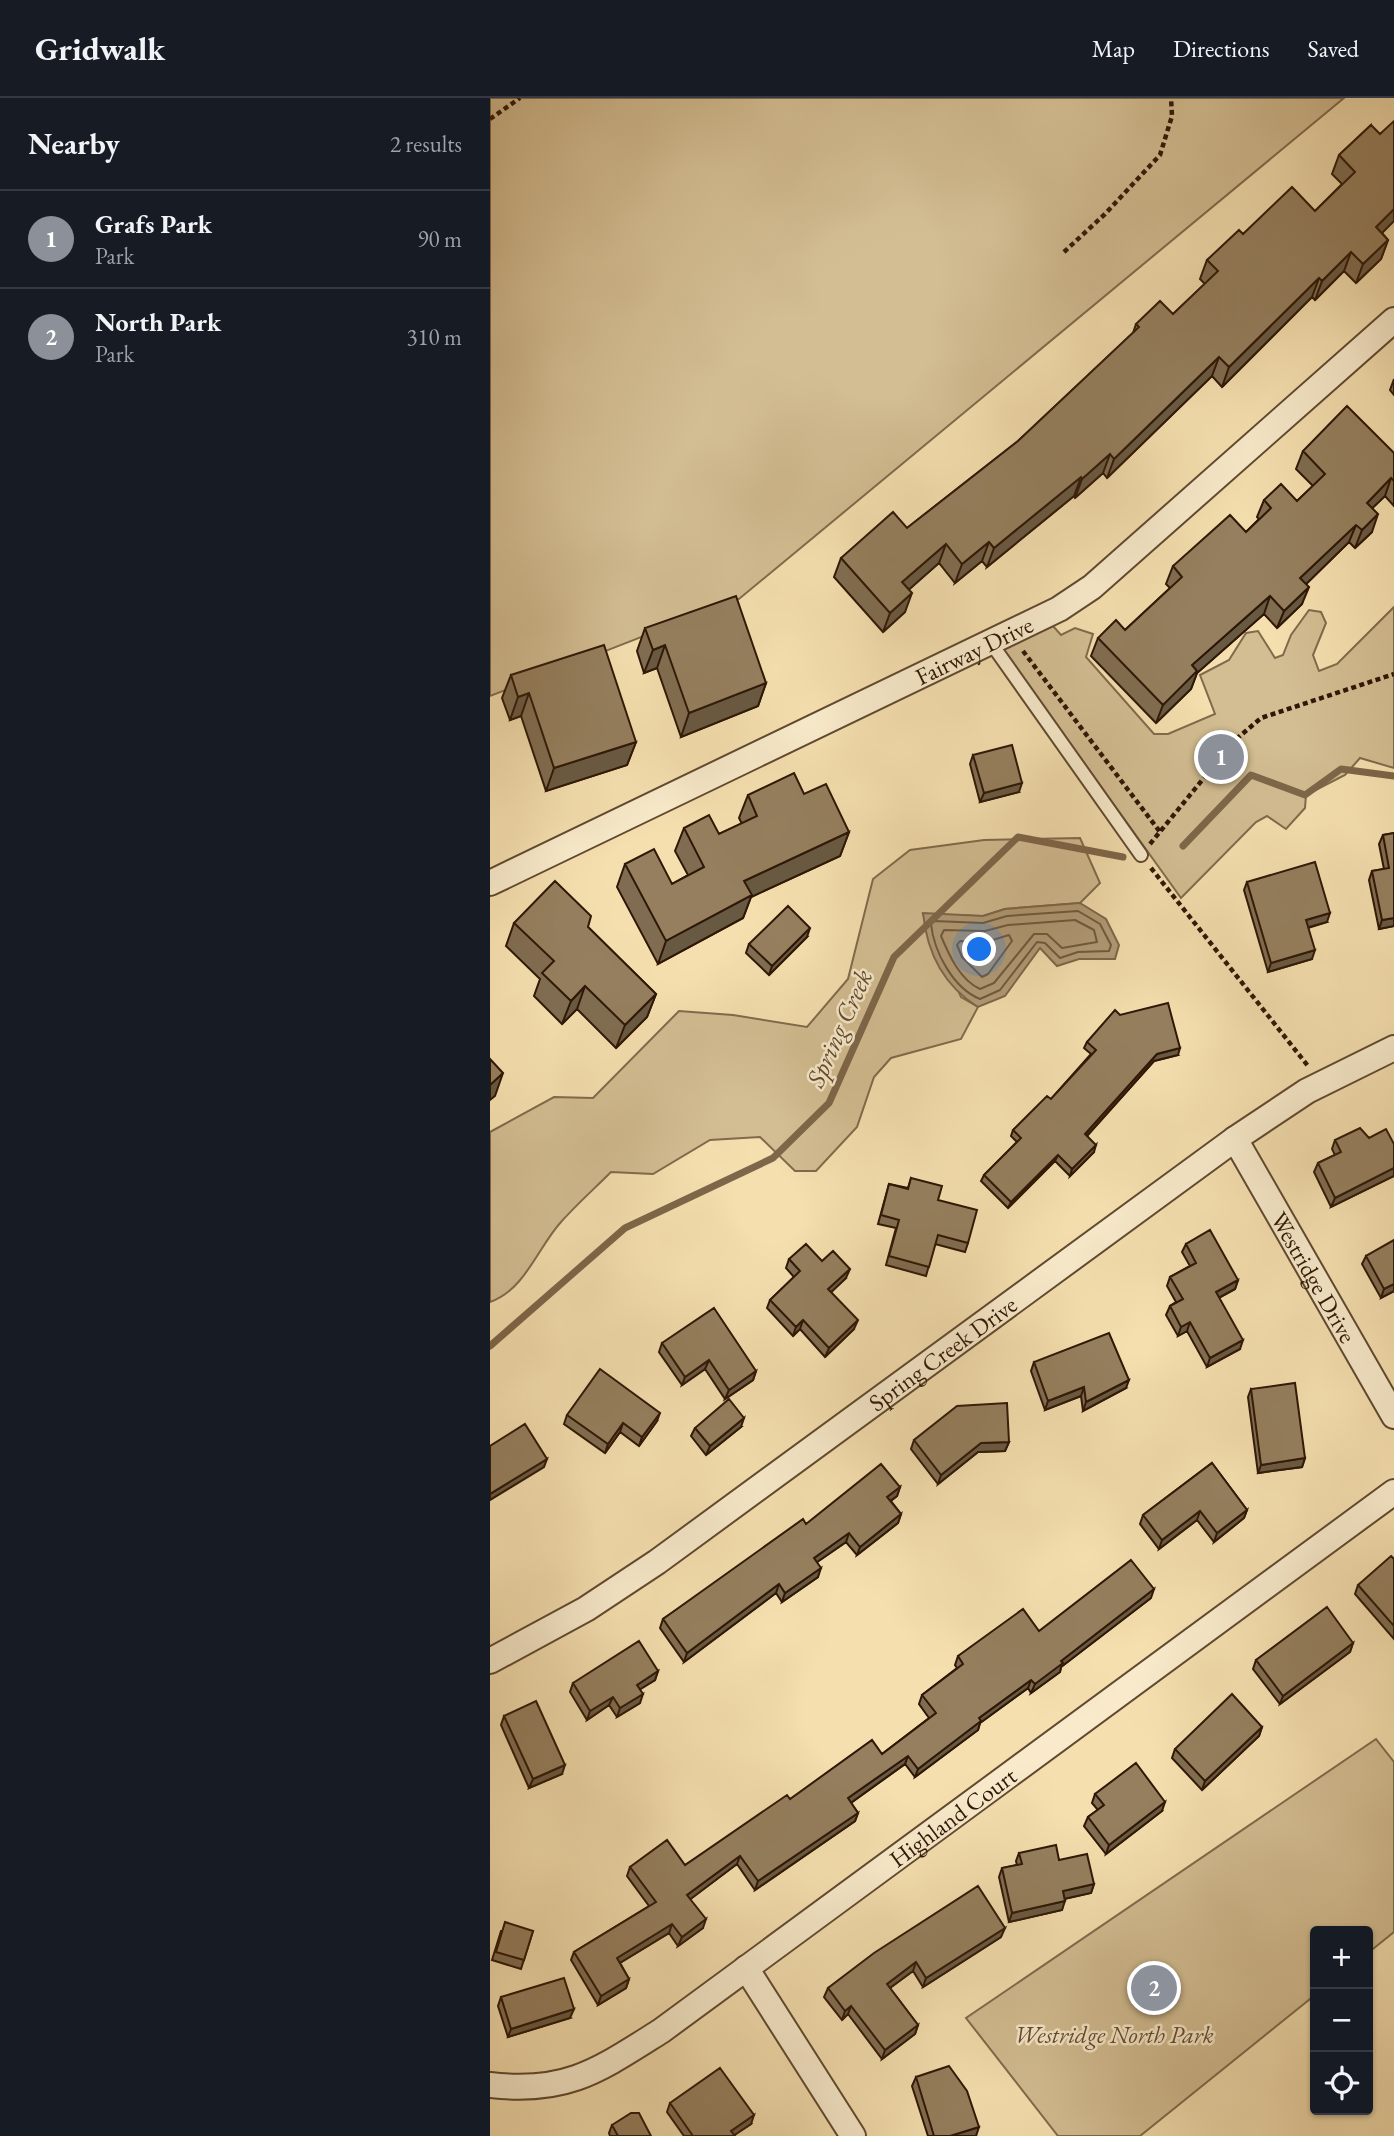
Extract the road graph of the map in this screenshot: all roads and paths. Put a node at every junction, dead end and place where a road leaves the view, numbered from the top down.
1 (520, 98) edge
2 (1171, 98) edge
3 (490, 119) edge
4 (1064, 252) dead end
5 (1394, 320) edge
6 (1001, 638) junction
7 (1394, 674) edge
8 (1160, 832) junction
9 (1142, 855) junction
10 (490, 883) edge
11 (1394, 1048) edge
12 (1322, 1083) junction
13 (1235, 1139) junction
14 (1394, 1416) edge
15 (1394, 1492) edge
16 (490, 1661) edge
17 (746, 1968) junction
18 (490, 2085) edge
19 (853, 2136) edge

1 - 3 path
2 - 4 path
5 - 6 street, Fairway Drive
6 - 8 path
6 - 9 lane
6 - 10 street, Fairway Drive
7 - 8 path
8 - 9 path
9 - 12 path
11 - 12 street, Spring Creek Drive
12 - 13 street, Spring Creek Drive
13 - 14 street, Westridge Drive
13 - 16 street, Spring Creek Drive
15 - 17 street, Highland Court
17 - 18 street, Highland Court
17 - 19 street

